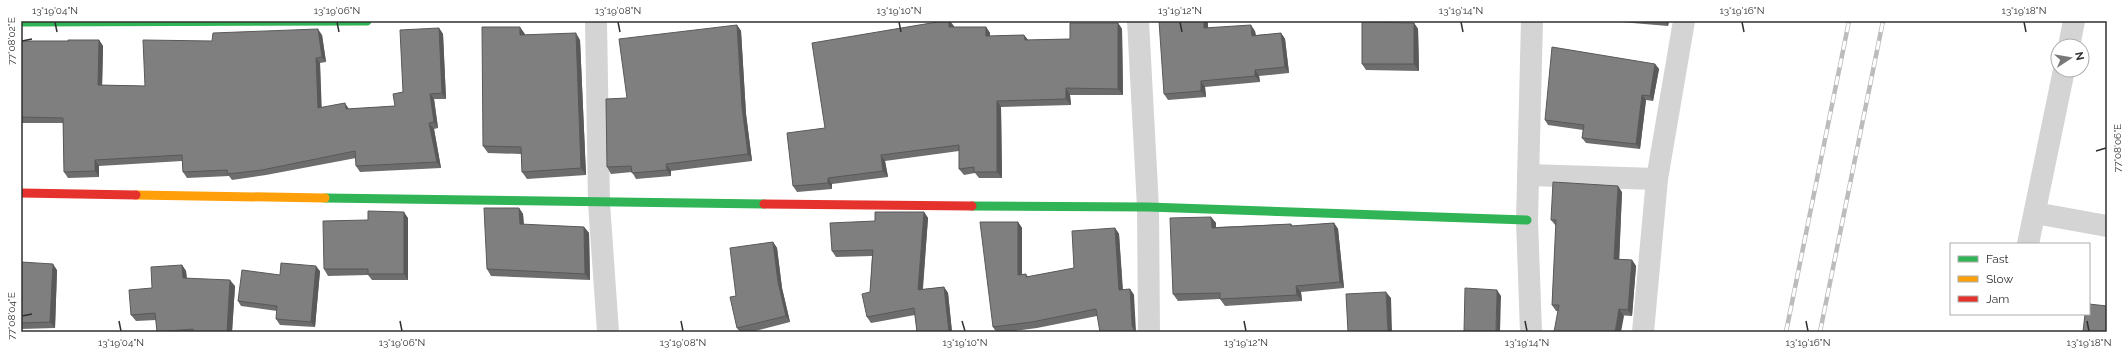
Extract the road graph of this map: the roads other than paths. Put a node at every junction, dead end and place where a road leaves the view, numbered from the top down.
1 (144, 21) edge
2 (290, 21) edge
3 (367, 21) edge
4 (596, 21) edge
5 (1127, 21) edge
6 (1138, 21) edge
7 (1151, 21) edge
8 (1532, 21) edge
9 (1684, 21) edge
10 (2074, 21) edge
11 (21, 22) edge
12 (2071, 38) edge
13 (2062, 78) edge
14 (1528, 175) junction
15 (1657, 180) junction
16 (21, 193) edge
17 (599, 202) junction
18 (1148, 207) junction
19 (2034, 213) junction
20 (1527, 220) junction
21 (2107, 226) edge
22 (2028, 243) edge
23 (608, 332) edge
24 (1149, 332) edge
25 (1531, 332) edge
26 (1643, 332) edge

1 - 2 street
1 - 11 street
2 - 3 street
4 - 17 street
5 - 6 street
6 - 7 street
6 - 18 street
8 - 14 street
9 - 15 street
10 - 12 street
13 - 19 street
14 - 15 street
14 - 20 street
15 - 26 street
16 - 17 street
17 - 18 street
17 - 23 street
18 - 20 street
18 - 24 street
19 - 21 street
19 - 22 street
20 - 25 street

